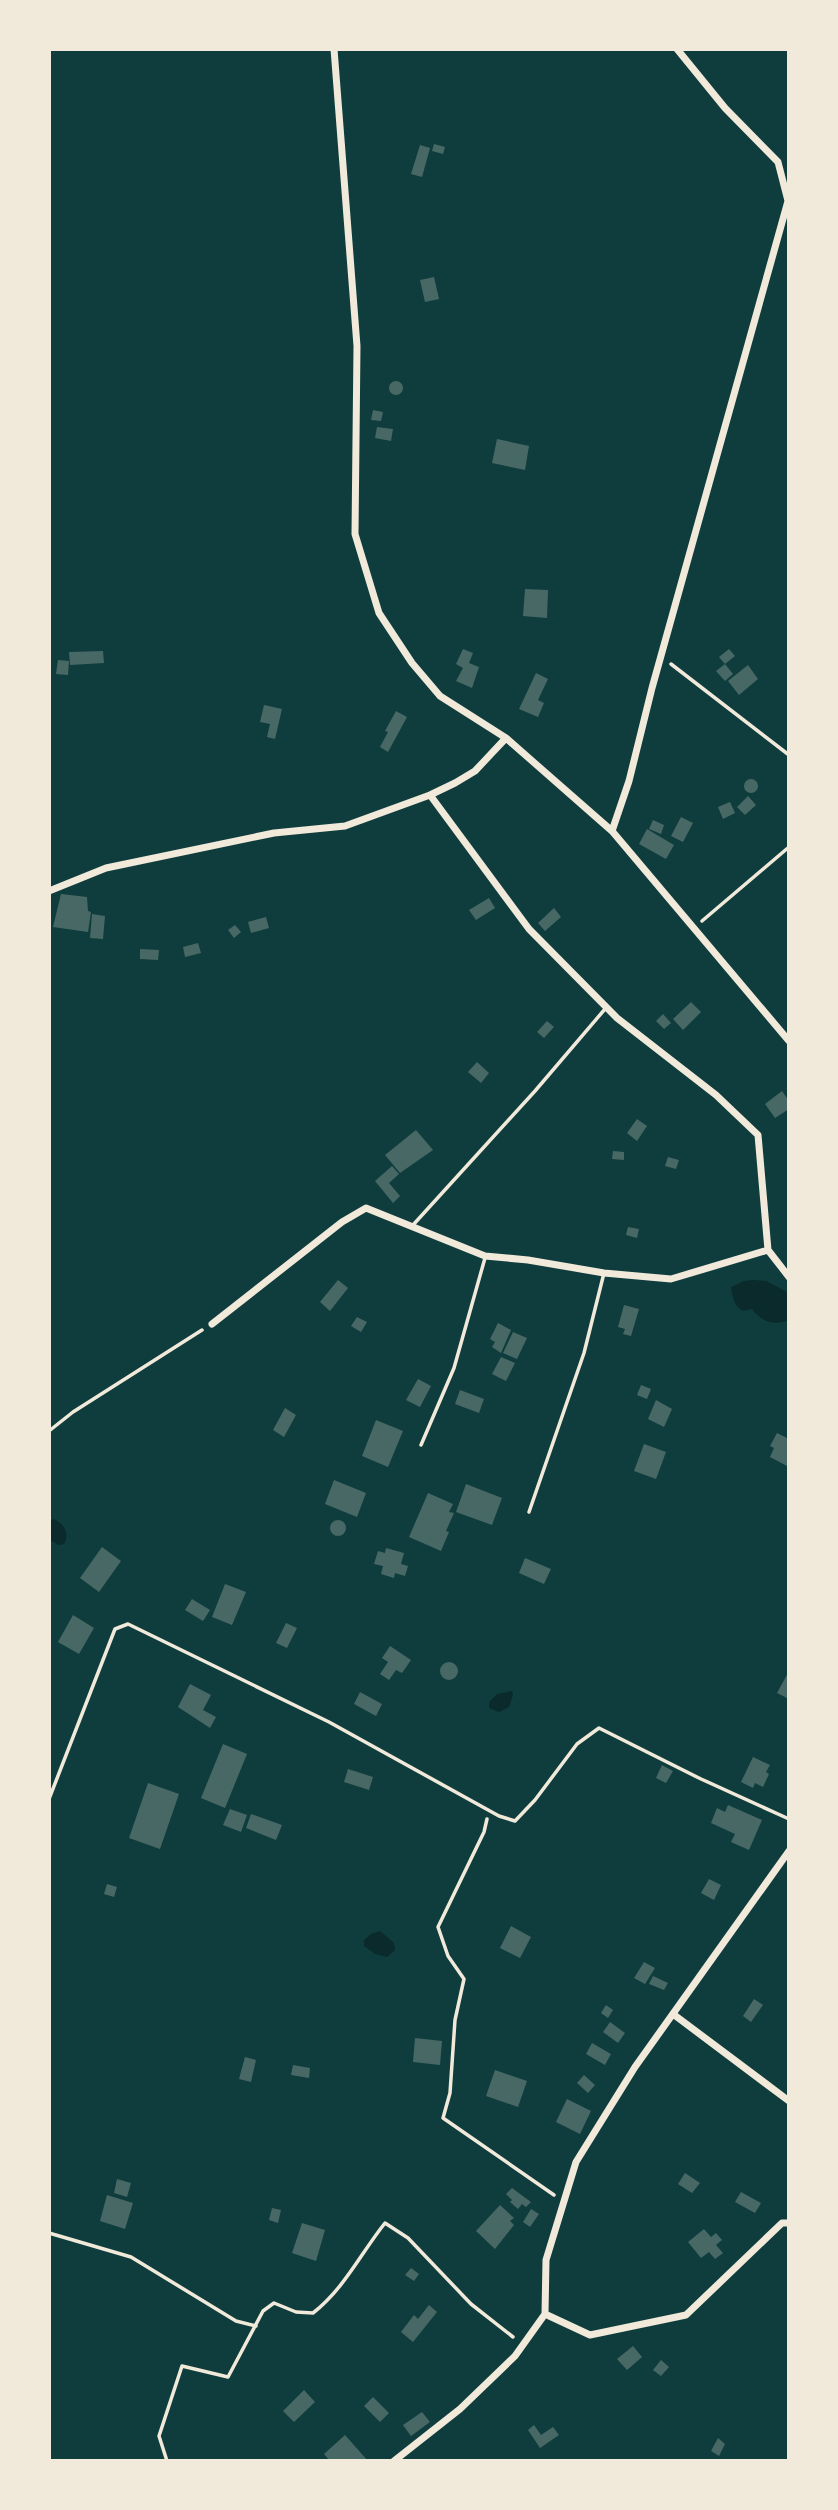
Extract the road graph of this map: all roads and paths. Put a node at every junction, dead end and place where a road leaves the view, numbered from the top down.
1 (334, 49) edge
2 (677, 49) edge
3 (661, 656) junction
4 (506, 738) junction
5 (789, 755) edge
6 (430, 795) junction
7 (612, 831) junction
8 (789, 847) edge
9 (49, 891) edge
10 (693, 929) junction
11 (607, 1007) junction
12 (789, 1041) edge
13 (413, 1225) junction
14 (768, 1250) junction
15 (485, 1256) junction
16 (604, 1273) junction
17 (789, 1277) edge
18 (212, 1324) joint
19 (49, 1431) edge
20 (421, 1445) dead end
21 (528, 1512) dead end
22 (49, 1799) edge
23 (489, 1810) junction
24 (789, 1819) edge
25 (789, 1851) edge
26 (673, 2014) junction
27 (789, 2101) edge
28 (564, 2202) junction
29 (789, 2223) edge
30 (49, 2233) edge
31 (545, 2314) junction
32 (256, 2326) junction
33 (522, 2346) junction
34 (167, 2461) edge
35 (394, 2461) edge

1 - 4 street
2 - 3 street
3 - 5 path
3 - 7 street
4 - 6 street
4 - 7 street
6 - 9 street
6 - 11 street
7 - 10 street
8 - 10 path
10 - 12 street
11 - 13 lane
11 - 14 street
13 - 15 street
13 - 18 street
14 - 16 street
14 - 17 street
15 - 16 street
15 - 20 lane
16 - 21 lane
18 - 19 path
22 - 23 lane
23 - 24 lane
23 - 28 path
25 - 26 street
26 - 27 street
26 - 28 street
28 - 31 street
29 - 31 street
30 - 32 path
31 - 33 street
32 - 33 path
32 - 34 path
33 - 35 street

